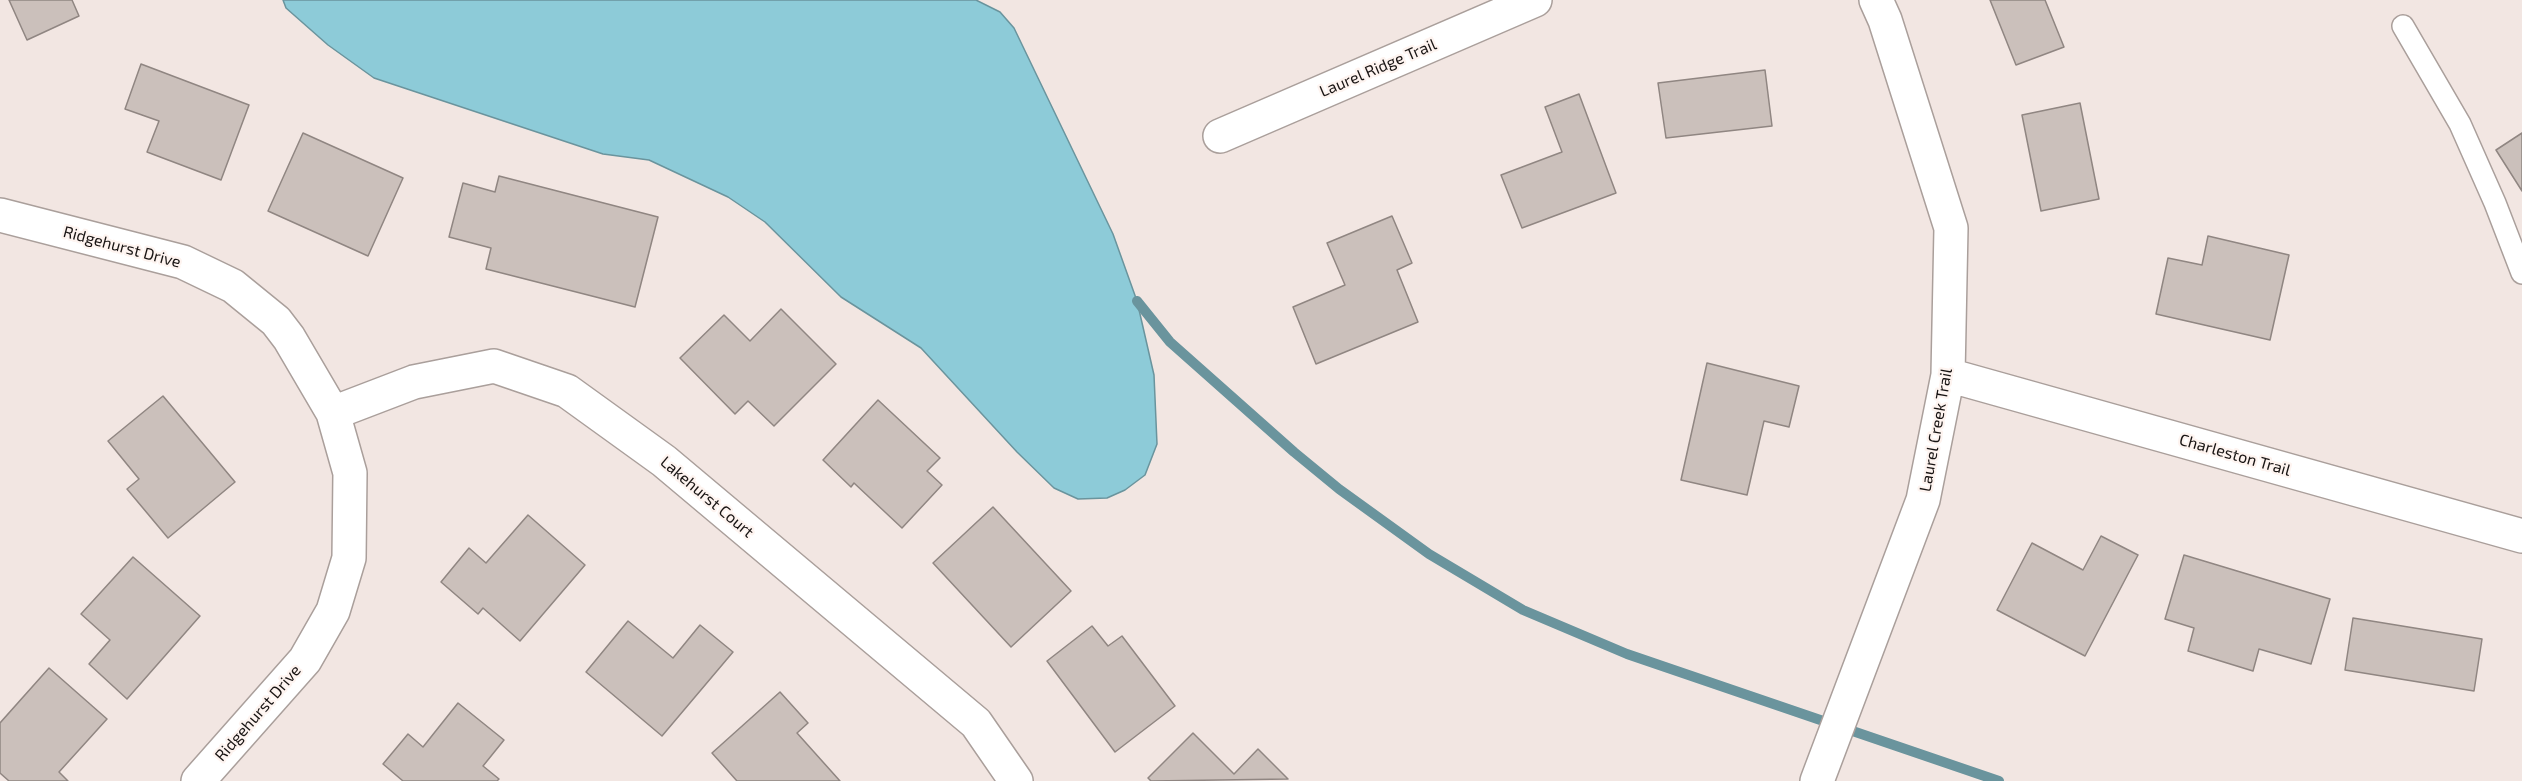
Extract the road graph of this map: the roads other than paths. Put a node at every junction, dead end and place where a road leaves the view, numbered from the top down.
1 (1535, 0) edge
2 (1876, 0) edge
3 (2403, 26) dead end
4 (1220, 136) dead end
5 (0, 215) edge
6 (2522, 273) edge
7 (1948, 375) junction
8 (333, 413) junction
9 (2522, 536) edge
10 (198, 781) edge
11 (1016, 781) edge
12 (1817, 781) edge

1 - 4 street, Laurel Ridge Trail
2 - 7 street, Laurel Creek Trail
3 - 6 lane
5 - 8 street, Ridgehurst Drive
7 - 9 street, Charleston Trail
7 - 12 street, Laurel Creek Trail
8 - 10 street, Ridgehurst Drive
8 - 11 street, Lakehurst Court

